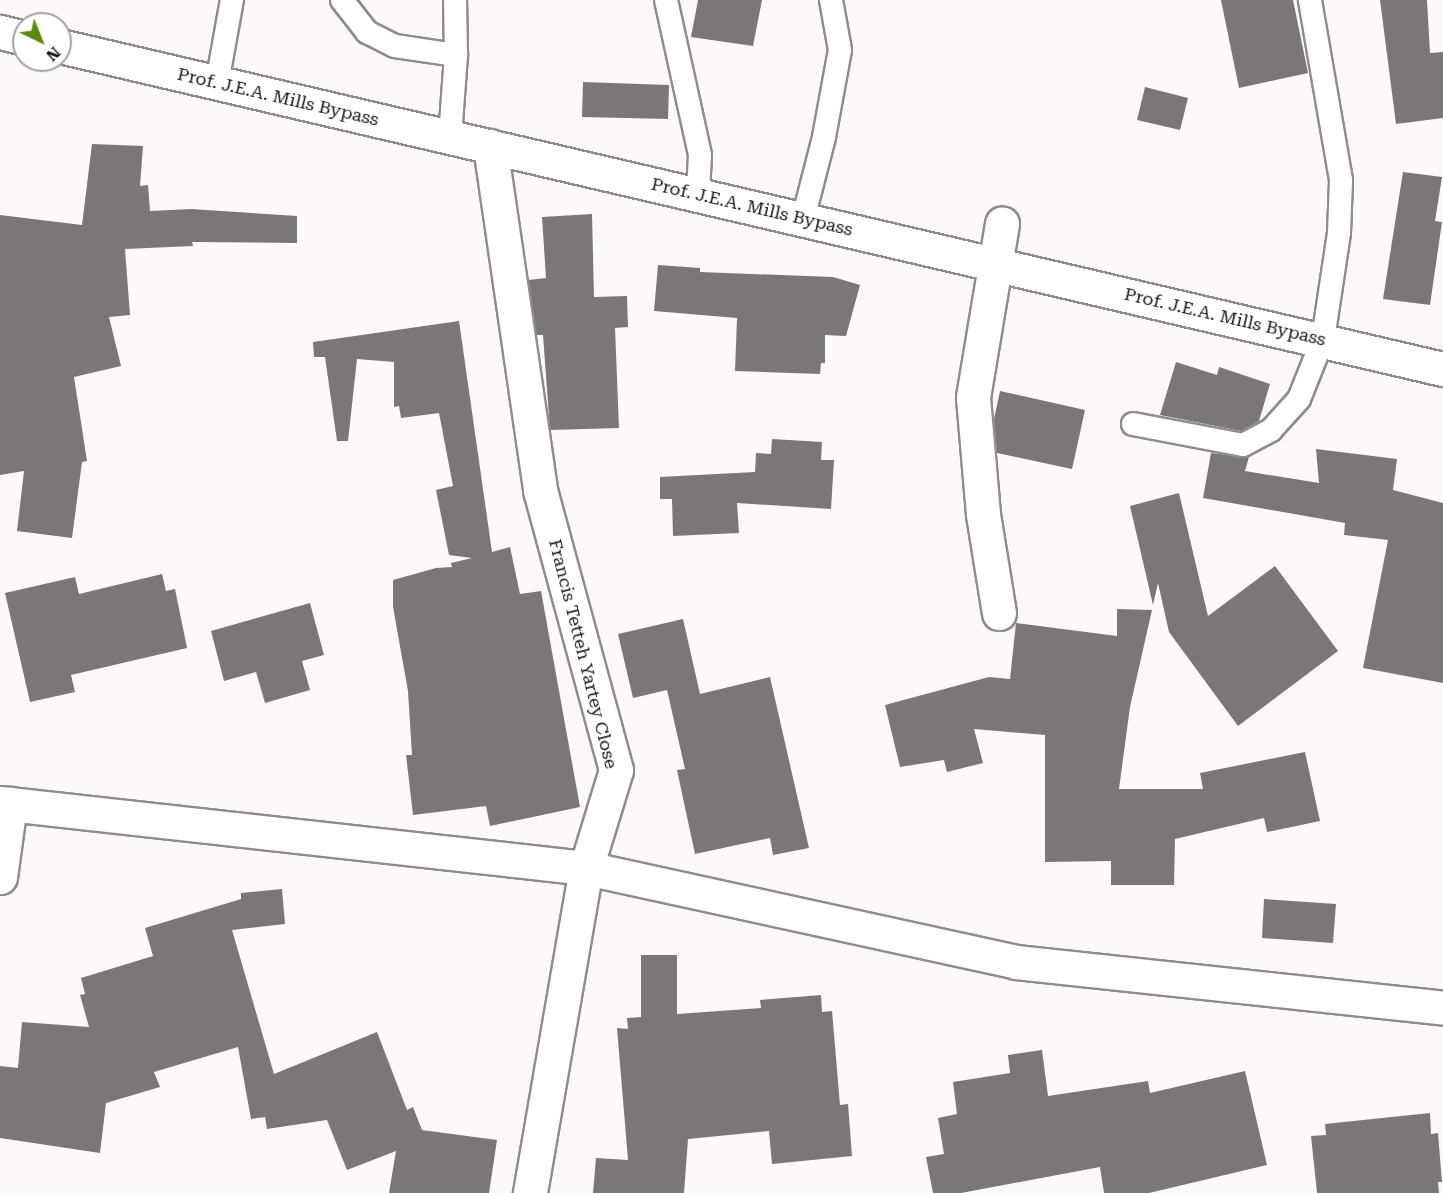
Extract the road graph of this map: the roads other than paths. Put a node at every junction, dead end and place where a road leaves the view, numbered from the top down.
1 (232, 0) edge
2 (342, 0) edge
3 (455, 0) edge
4 (666, 0) edge
5 (831, 0) edge
6 (1310, 0) edge
7 (72, 49) edge
8 (456, 55) junction
9 (217, 83) junction
10 (450, 137) junction
11 (490, 146) junction
12 (698, 194) junction
13 (803, 219) junction
14 (1002, 222) dead end
15 (995, 263) junction
16 (1323, 339) junction
17 (1443, 369) edge
18 (1133, 424) dead end
19 (999, 613) dead end
20 (5, 803) edge
21 (586, 868) junction
22 (0, 877) edge
23 (1443, 1008) edge
24 (530, 1193) edge

1 - 9 lane
2 - 8 lane
3 - 8 lane
4 - 12 lane
5 - 13 lane
6 - 16 lane
7 - 9 street, Prof. J.E.A. Mills Bypass
8 - 10 lane
9 - 10 street, Prof. J.E.A. Mills Bypass
10 - 11 street, Prof. J.E.A. Mills Bypass
11 - 12 street, Prof. J.E.A. Mills Bypass
11 - 21 street, Francis Tetteh Yartey Close
12 - 13 street, Prof. J.E.A. Mills Bypass
13 - 15 street, Prof. J.E.A. Mills Bypass
14 - 15 street
15 - 16 street, Prof. J.E.A. Mills Bypass
15 - 19 street
16 - 17 street, Prof. J.E.A. Mills Bypass
16 - 18 lane
20 - 21 street
20 - 22 street
21 - 23 street
21 - 24 street, Francis Tetteh Yartey Close

